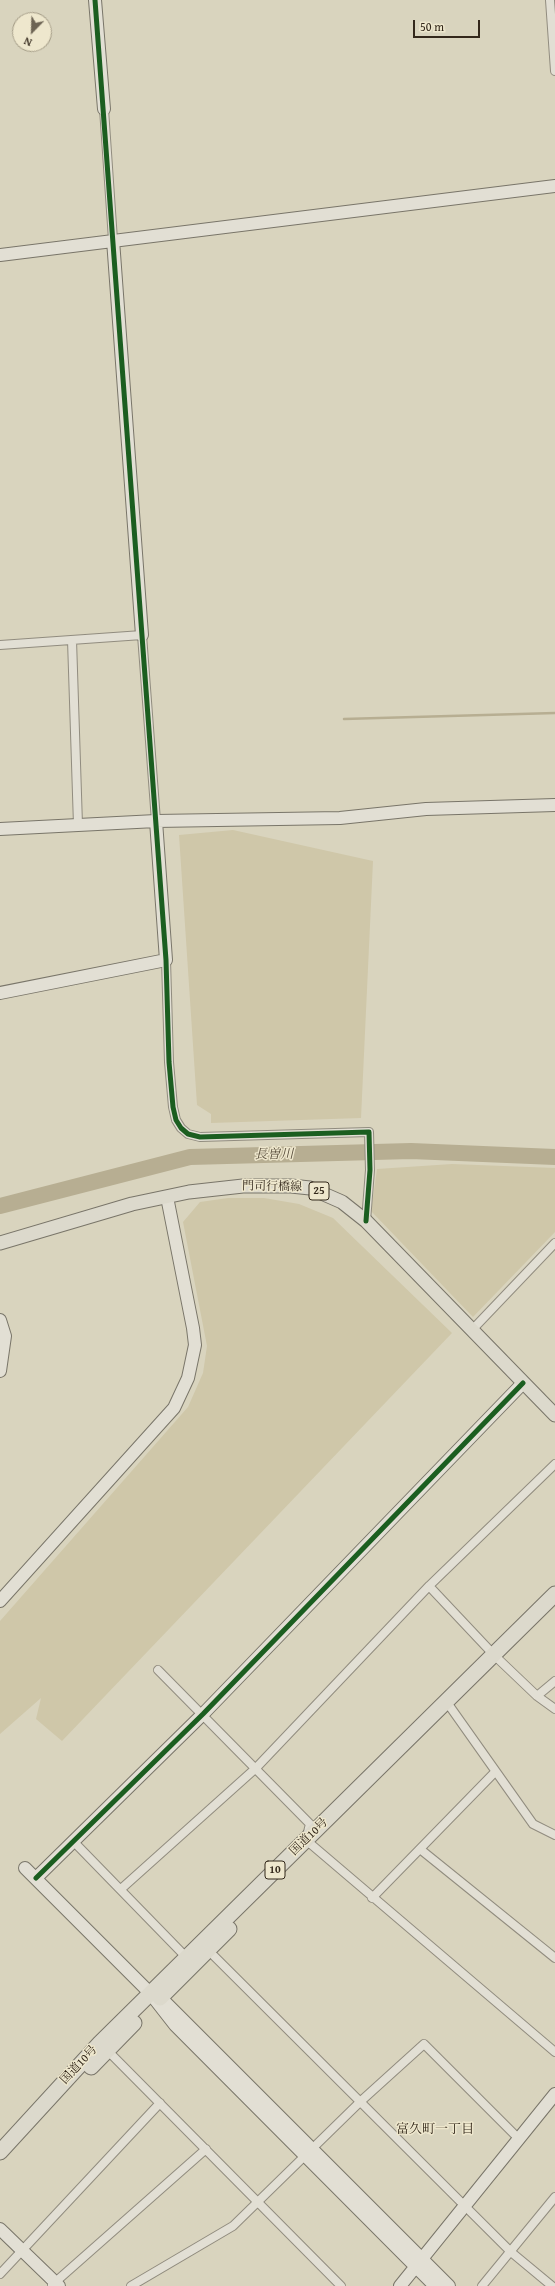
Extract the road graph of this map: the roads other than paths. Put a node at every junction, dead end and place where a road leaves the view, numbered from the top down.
1 (95, 0) edge
2 (550, 0) edge
3 (555, 71) edge
4 (104, 110) joint
5 (555, 186) edge
6 (113, 240) junction
7 (0, 255) edge
8 (142, 635) junction
9 (72, 640) junction
10 (0, 645) edge
11 (555, 805) edge
12 (156, 821) junction
13 (78, 825) junction
14 (0, 829) edge
15 (166, 960) junction
16 (0, 993) edge
17 (167, 1197) junction
18 (366, 1221) junction
19 (0, 1243) edge
20 (555, 1243) edge
21 (0, 1320) edge
22 (472, 1330) junction
23 (0, 1371) edge
24 (523, 1383) junction
25 (555, 1415) edge
26 (555, 1464) edge
27 (429, 1586) junction
28 (555, 1594) edge
29 (0, 1601) edge
30 (555, 1608) edge
31 (497, 1657) junction
32 (158, 1670) dead end
33 (555, 1681) edge
34 (537, 1696) junction
35 (449, 1705) junction
36 (555, 1709) edge
37 (203, 1714) junction
38 (256, 1768) junction
39 (495, 1772) junction
40 (555, 1835) edge
41 (74, 1841) junction
42 (309, 1843) junction
43 (420, 1848) junction
44 (25, 1868) dead end
45 (36, 1878) junction
46 (121, 1890) junction
47 (372, 1898) junction
48 (204, 1946) junction
49 (186, 1957) junction
50 (555, 1958) edge
51 (156, 1997) junction
52 (104, 2047) junction
53 (555, 2052) edge
54 (555, 2094) edge
55 (361, 2101) junction
56 (160, 2104) junction
57 (519, 2139) junction
58 (206, 2149) junction
59 (0, 2152) edge
60 (309, 2152) junction
61 (0, 2164) edge
62 (555, 2198) edge
63 (258, 2202) junction
64 (465, 2205) junction
65 (0, 2229) edge
66 (0, 2240) edge
67 (511, 2252) junction
68 (20, 2253) junction
69 (419, 2263) junction
70 (0, 2274) edge
71 (54, 2285) edge
72 (131, 2286) edge
73 (341, 2286) edge
74 (400, 2286) edge
75 (435, 2286) edge
76 (449, 2286) edge
77 (482, 2286) edge
78 (552, 2286) edge

1 - 4 street
2 - 3 street
4 - 6 street
5 - 6 street
6 - 7 street
6 - 8 street
8 - 9 street
8 - 12 street
9 - 10 street
9 - 13 street
11 - 12 street
12 - 13 street
12 - 15 street
13 - 14 street
15 - 16 street
15 - 18 street
17 - 18 main road, 門司行橋線 / 25
17 - 19 main road, 門司行橋線 / 25
17 - 29 street
18 - 22 main road, 門司行橋線 / 25
20 - 22 street
21 - 23 street
22 - 24 main road, 門司行橋線 / 25
24 - 25 main road, 門司行橋線 / 25
24 - 37 street
26 - 27 street
27 - 31 street
27 - 38 street
28 - 31 highway, 国道10号 / 10
30 - 31 highway, 国道10号 / 10
31 - 34 street
31 - 35 highway, 国道10号 / 10
32 - 37 street
33 - 34 street
34 - 36 street
35 - 39 street
35 - 42 highway, 国道10号 / 10
37 - 38 street
37 - 41 street
38 - 42 street
38 - 46 street
39 - 40 street
39 - 43 street
41 - 45 street
41 - 46 street
42 - 47 street
42 - 48 highway, 国道10号 / 10
43 - 47 street
43 - 50 street
44 - 45 street
45 - 51 street
46 - 49 street
47 - 53 street
48 - 49 highway, 国道10号 / 10
48 - 51 highway, 国道10号 / 10
48 - 55 street
49 - 51 highway, 国道10号 / 10
51 - 52 highway, 国道10号 / 10
51 - 60 street
52 - 56 street
52 - 59 highway, 国道10号 / 10
52 - 61 highway, 国道10号 / 10
54 - 57 street
55 - 57 street
55 - 60 street
55 - 64 street
56 - 58 street
56 - 68 street
57 - 64 street
58 - 63 street
58 - 71 street
60 - 63 street
60 - 69 street
62 - 67 street
63 - 72 street
63 - 73 street
64 - 67 street
64 - 69 street
65 - 68 street
66 - 68 street
67 - 77 street
67 - 78 street
68 - 70 street
68 - 71 street
69 - 74 street
69 - 75 street
69 - 76 street

